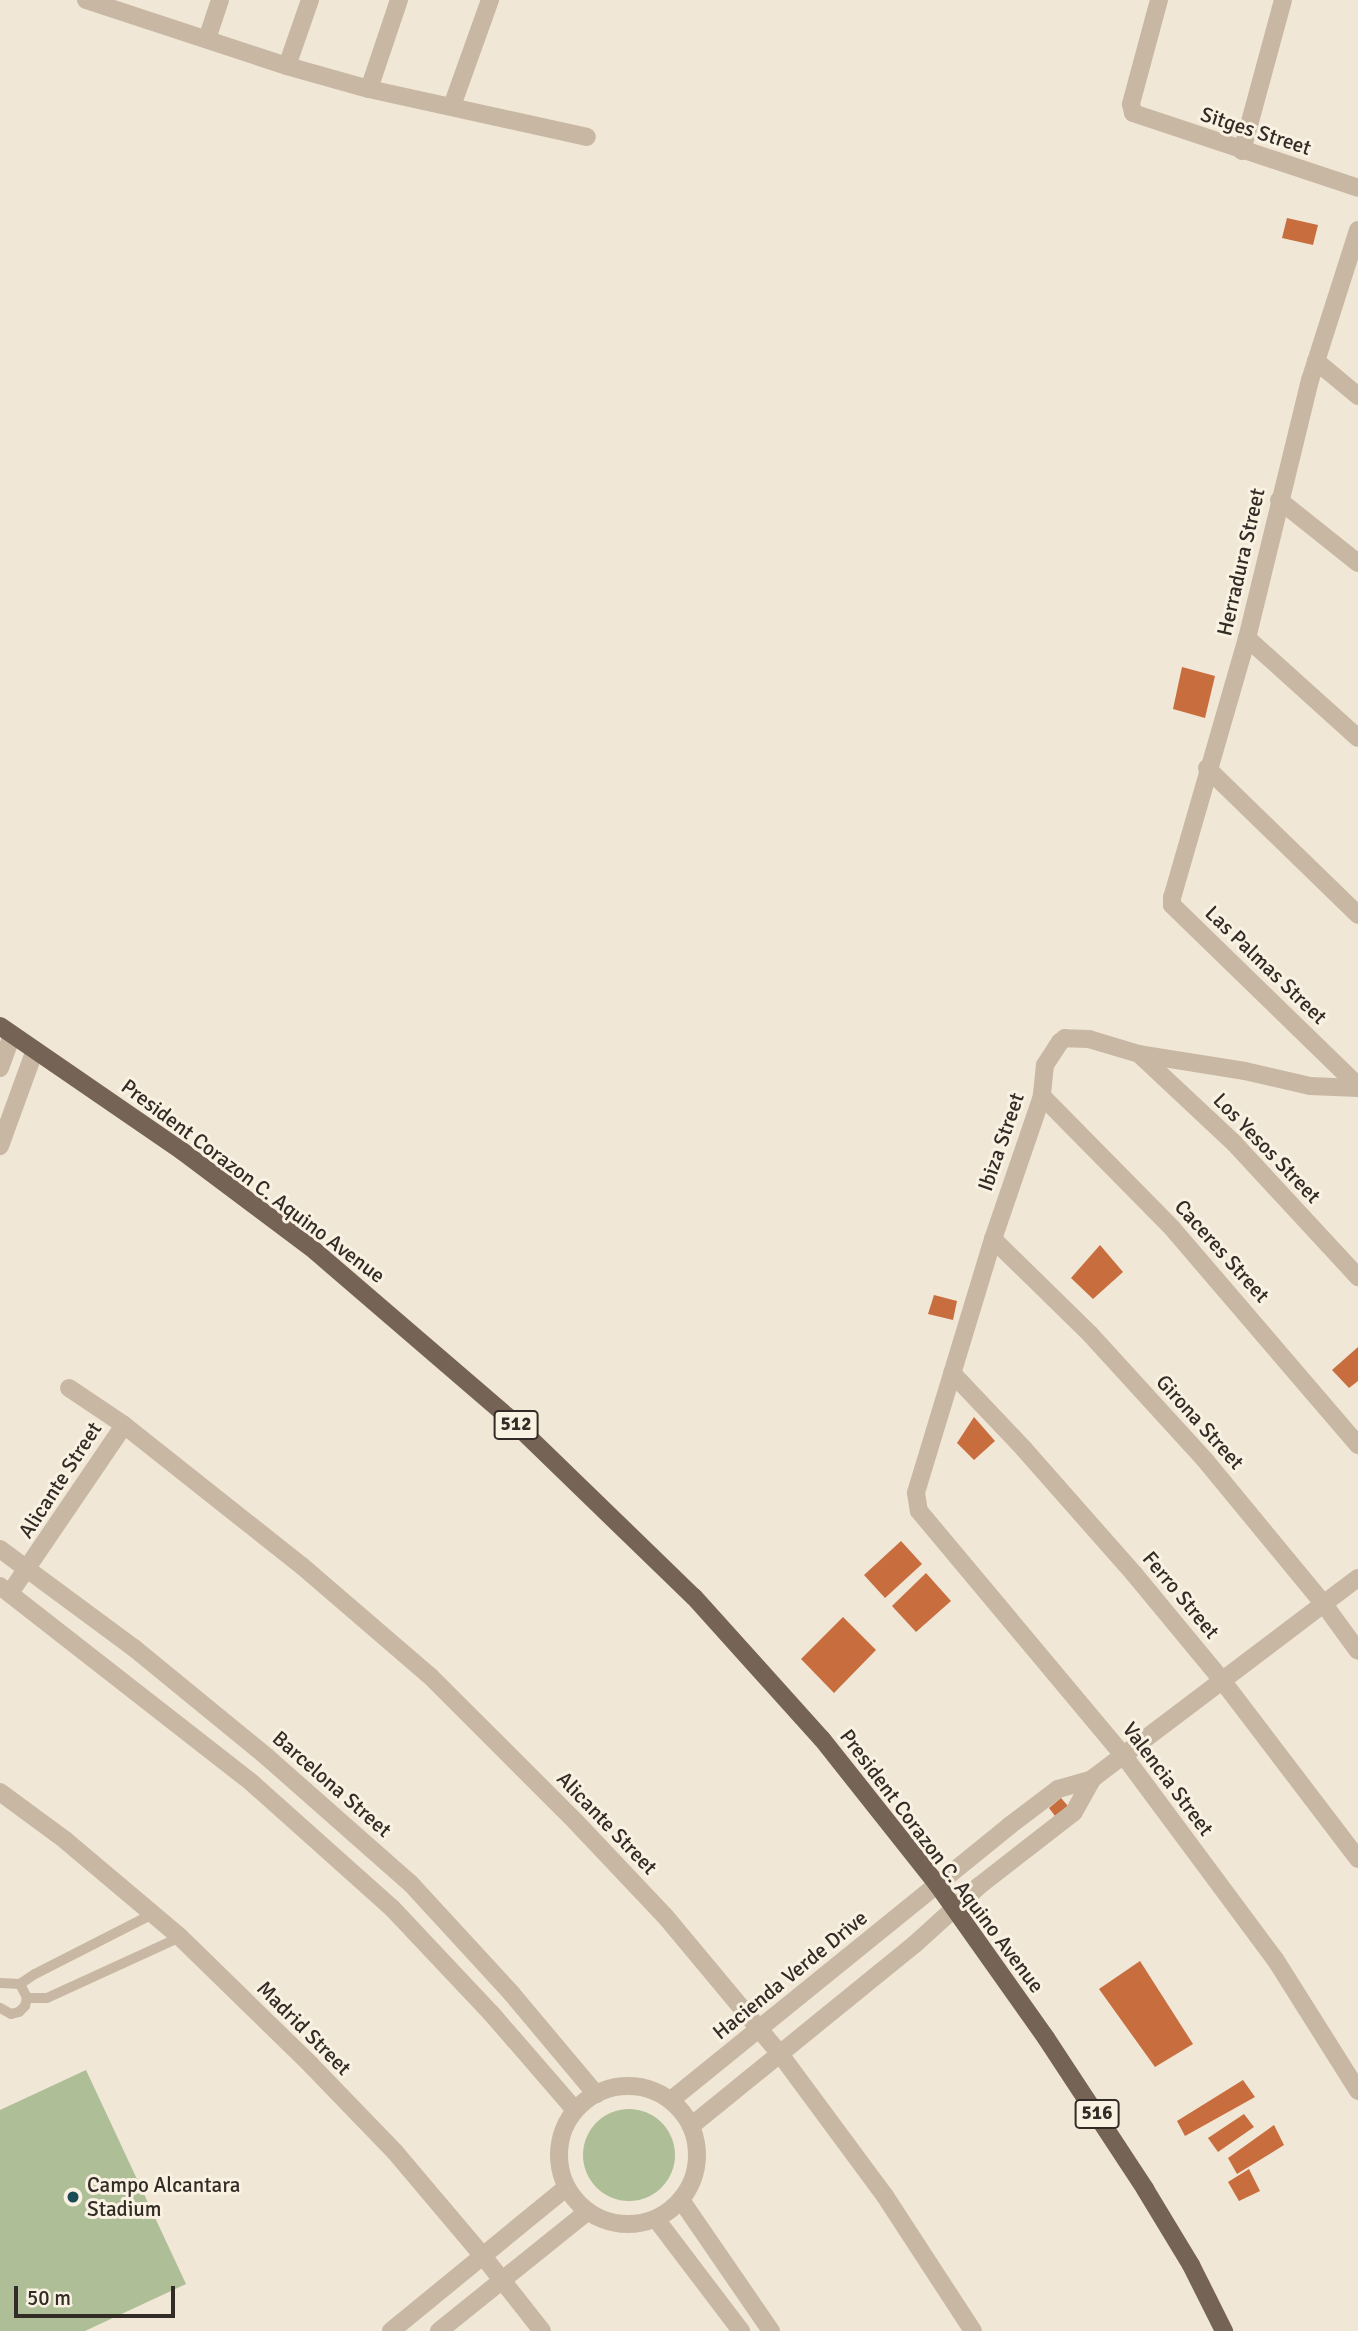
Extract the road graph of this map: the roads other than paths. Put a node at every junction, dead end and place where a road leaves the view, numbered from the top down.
1 (86, 0) edge
2 (220, 0) edge
3 (310, 0) edge
4 (399, 0) edge
5 (490, 0) edge
6 (1159, 0) edge
7 (1283, 0) edge
8 (127, 6) edge
9 (206, 39) junction
10 (287, 66) junction
11 (369, 89) junction
12 (453, 107) junction
13 (587, 137) dead end
14 (1242, 151) junction
15 (1358, 188) edge
16 (1358, 234) edge
17 (1316, 361) junction
18 (1358, 396) edge
19 (1279, 499) junction
20 (1358, 563) edge
21 (1248, 638) junction
22 (1358, 738) edge
23 (1207, 768) junction
24 (1172, 905) joint
25 (1358, 915) edge
26 (6, 1030) edge
27 (35, 1050) junction
28 (1139, 1054) junction
29 (0, 1068) edge
30 (1358, 1087) edge
31 (1042, 1096) junction
32 (0, 1146) edge
33 (993, 1239) junction
34 (1358, 1277) edge
35 (952, 1373) junction
36 (69, 1388) dead end
37 (124, 1425) junction
38 (1358, 1445) edge
39 (919, 1511) joint
40 (0, 1549) edge
41 (29, 1569) junction
42 (1358, 1578) edge
43 (5, 1589) edge
44 (1323, 1603) junction
45 (1358, 1651) edge
46 (1221, 1679) junction
47 (1124, 1756) junction
48 (1093, 1779) junction
49 (0, 1792) edge
50 (1358, 1859) edge
51 (937, 1884) junction
52 (953, 1908) junction
53 (153, 1914) junction
54 (180, 1937) junction
55 (0, 1983) edge
56 (20, 1984) junction
57 (27, 1998) junction
58 (0, 2008) edge
59 (760, 2029) junction
60 (780, 2054) junction
61 (1358, 2091) edge
62 (596, 2094) junction
63 (671, 2100) junction
64 (575, 2110) junction
65 (691, 2126) junction
66 (568, 2187) junction
67 (681, 2200) junction
68 (588, 2211) junction
69 (656, 2219) junction
70 (483, 2256) junction
71 (501, 2280) junction
72 (391, 2331) edge
73 (439, 2331) edge
74 (542, 2331) edge
75 (741, 2331) edge
76 (771, 2331) edge
77 (973, 2331) edge
78 (1224, 2331) edge

1 - 8 street
2 - 9 street
3 - 10 street
4 - 11 street
5 - 12 street
6 - 14 street, Sitges Street
7 - 14 street
8 - 9 street
9 - 10 street
10 - 11 street
11 - 12 street
12 - 13 street
14 - 15 street, Sitges Street
16 - 17 street, Herradura Street
17 - 18 street
17 - 19 street, Herradura Street
19 - 20 street
19 - 21 street, Herradura Street
21 - 22 street
21 - 23 street, Herradura Street
23 - 24 street, Herradura Street
23 - 25 street
24 - 30 street, Las Palmas Street
26 - 27 main road, President Corazon C. Aquino Avenue / 512
26 - 29 street
27 - 32 street
27 - 51 main road, President Corazon C. Aquino Avenue / 512
28 - 30 street, Ibiza Street
28 - 31 street, Ibiza Street
28 - 34 street, Los Yesos Street
31 - 33 street, Ibiza Street
31 - 38 street, Caceres Street
33 - 35 street, Ibiza Street
33 - 44 street, Girona Street
35 - 39 street, Ibiza Street
35 - 46 street, Ferro Street
36 - 37 street, Alicante Street
37 - 41 street, Alicante Street
37 - 59 street, Alicante Street
39 - 47 street, Valencia Street
40 - 41 street, Barcelona Street
41 - 43 street, Alicante Street
41 - 62 street, Barcelona Street
42 - 44 street
43 - 64 street
44 - 45 street, Girona Street
44 - 46 street
46 - 47 street
46 - 50 street, Ferro Street
47 - 48 street
47 - 61 street, Valencia Street
48 - 51 street, Hacienda Verde Drive
48 - 52 street
49 - 53 street, Madrid Street
51 - 52 main road, President Corazon C. Aquino Avenue / 512
51 - 59 street, Hacienda Verde Drive
52 - 60 street
52 - 78 main road, President Corazon C. Aquino Avenue / 516
53 - 54 street, Madrid Street
53 - 56 lane
54 - 57 lane
54 - 70 street, Madrid Street
55 - 56 lane
56 - 57 lane
57 - 58 lane
59 - 60 street, Alicante Street
59 - 63 street, Hacienda Verde Drive
60 - 65 street
60 - 77 street, Alicante Street
62 - 63 street
62 - 64 street
63 - 65 street
64 - 66 street
65 - 67 street
66 - 68 street
66 - 70 street
67 - 69 street
67 - 76 street
68 - 69 street
68 - 71 street
69 - 75 street
70 - 71 street, Madrid Street
70 - 72 street
71 - 73 street
71 - 74 street, Madrid Street

